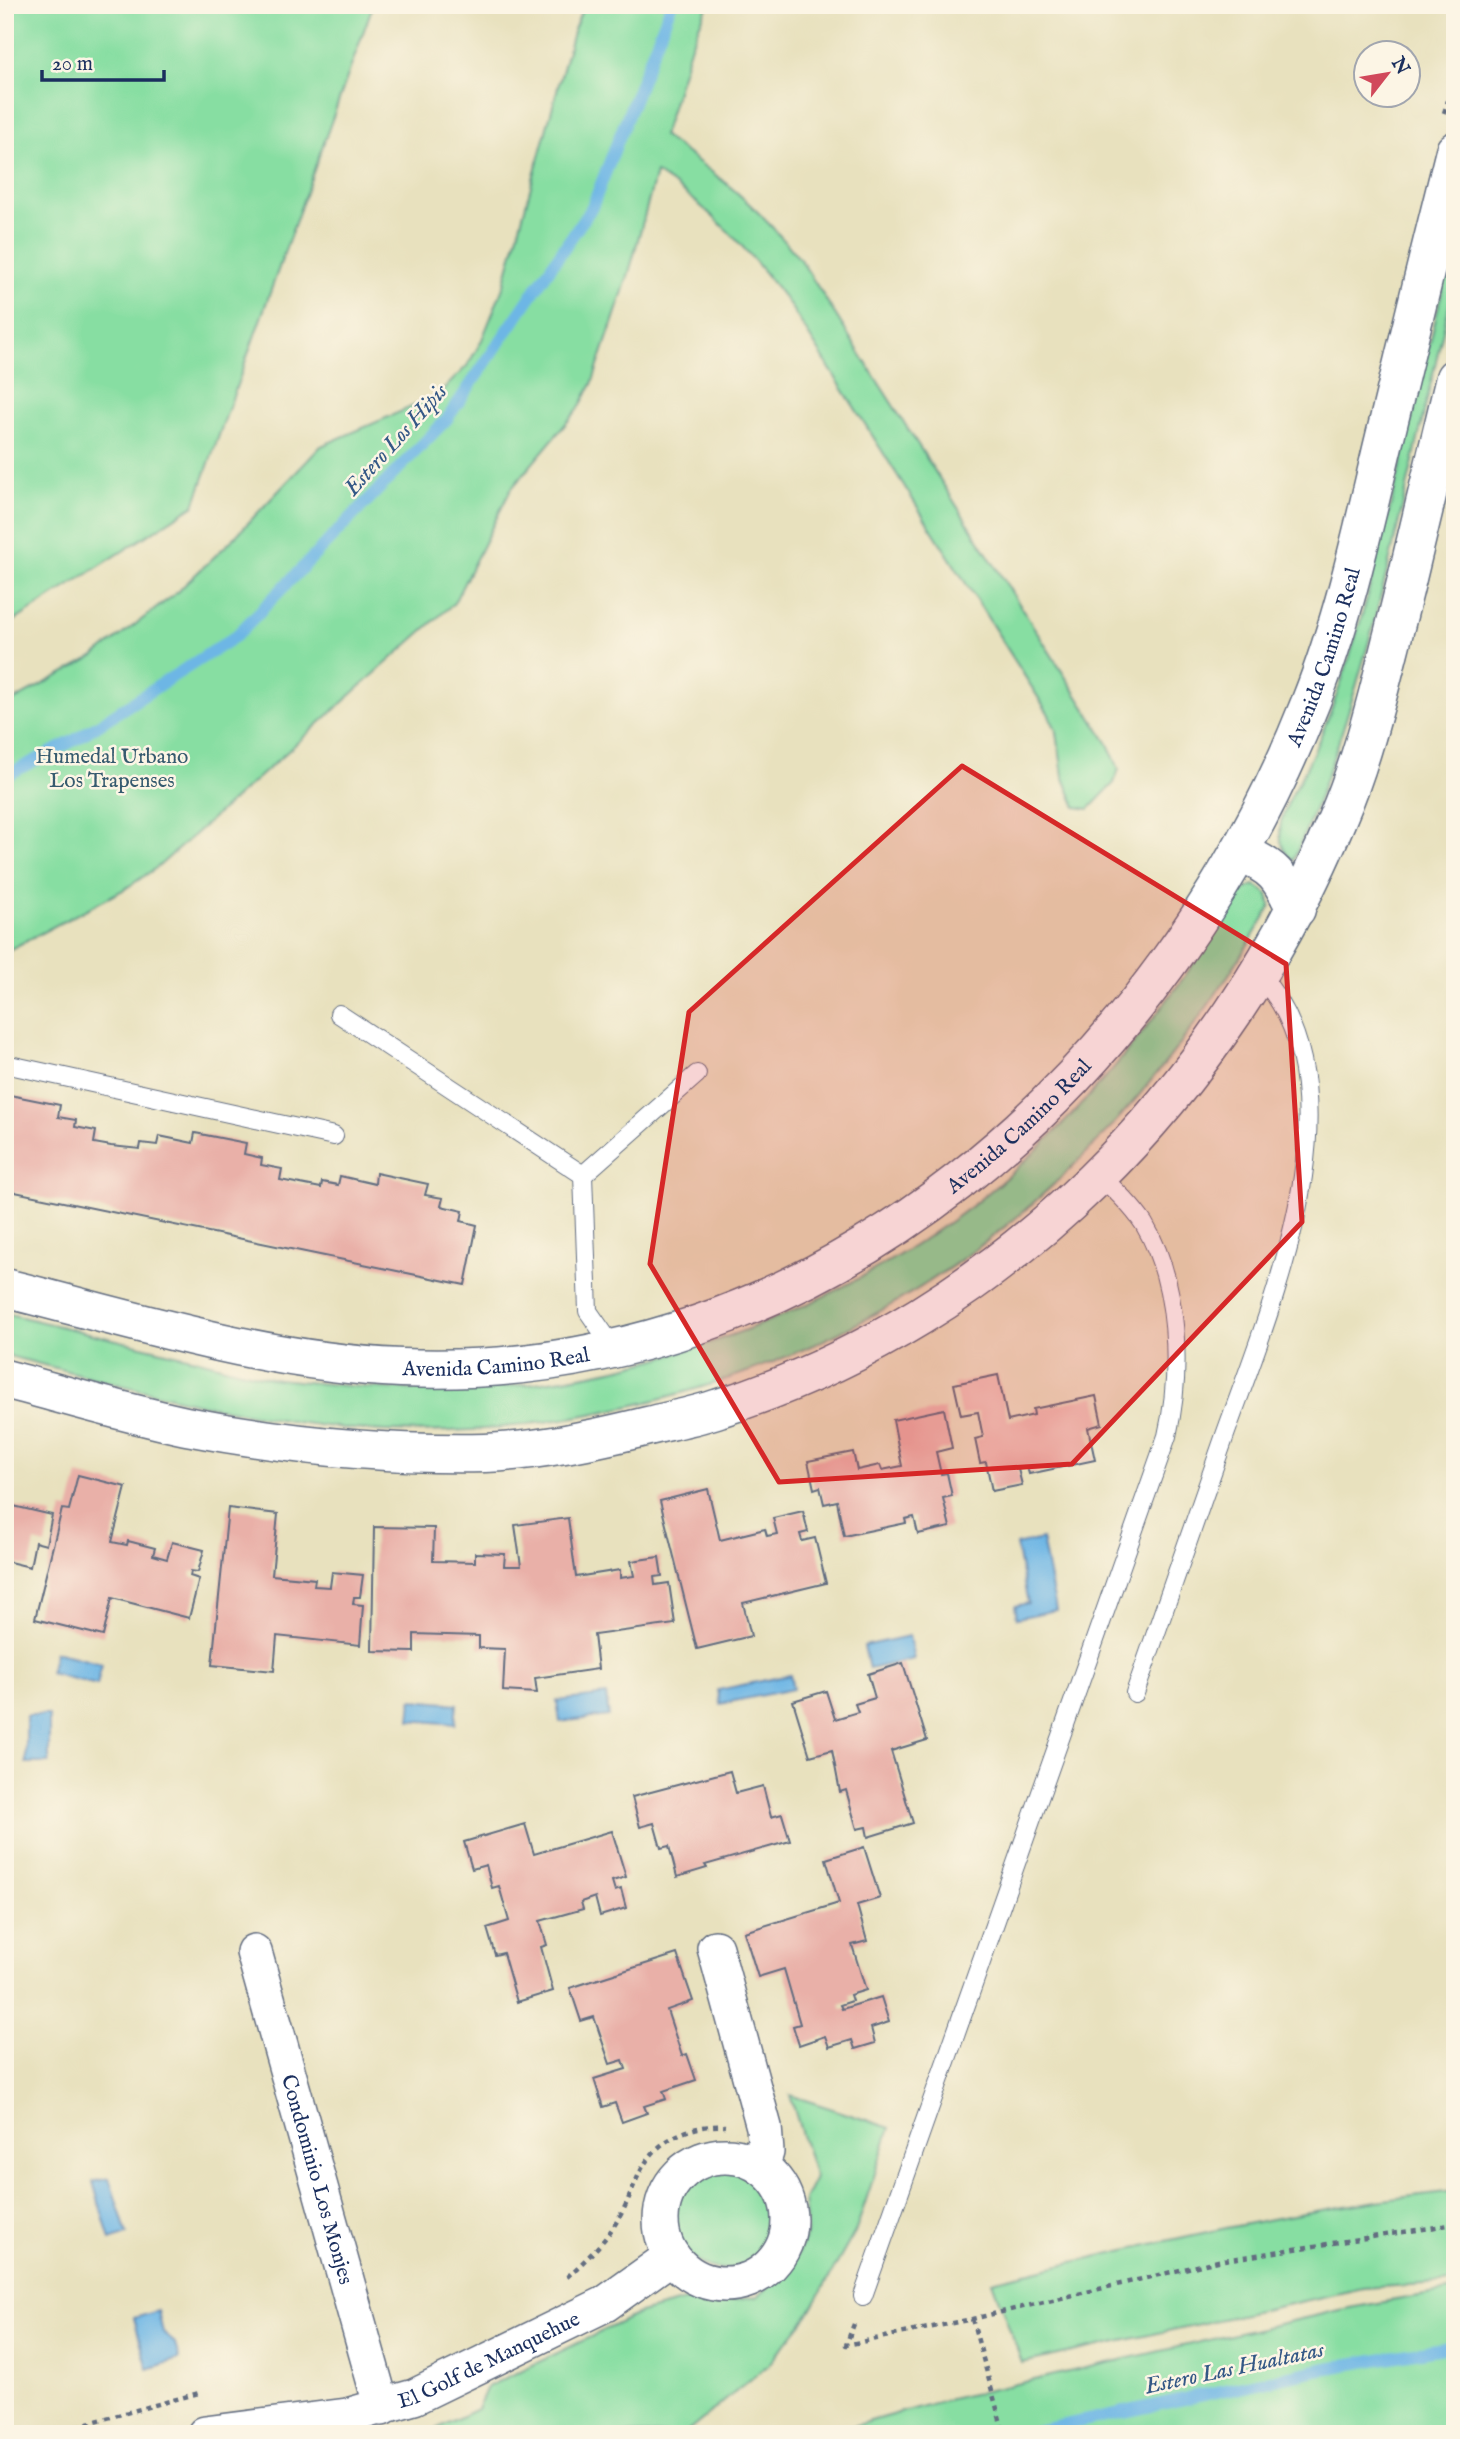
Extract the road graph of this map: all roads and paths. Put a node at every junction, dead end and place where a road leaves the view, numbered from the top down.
1 (1455, 79) edge
2 (1448, 134) edge
3 (1455, 379) edge
4 (1239, 853) junction
5 (1296, 909) junction
6 (1259, 975) junction
7 (339, 1014) dead end
8 (5, 1064) edge
9 (697, 1074) dead end
10 (334, 1136) dead end
11 (583, 1175) junction
12 (1100, 1176) junction
13 (5, 1287) edge
14 (613, 1347) junction
15 (5, 1379) edge
16 (1135, 1693) dead end
17 (715, 1948) dead end
18 (254, 1952) dead end
19 (764, 2127) junction
20 (761, 2167) junction
21 (1455, 2224) edge
22 (672, 2256) junction
23 (560, 2283) dead end
24 (863, 2296) joint
25 (972, 2319) junction
26 (207, 2392) dead end
27 (382, 2408) junction
28 (48, 2434) edge
29 (205, 2434) edge
30 (1004, 2434) edge

1 - 2 path
2 - 4 main road, Avenida Camino Real
3 - 5 main road
4 - 5 main road
4 - 14 main road, Avenida Camino Real
5 - 6 main road
6 - 12 main road
6 - 16 lane
7 - 11 lane
8 - 10 lane
9 - 11 lane
11 - 14 lane
12 - 15 main road
12 - 24 lane
13 - 14 main road, Avenida Camino Real
17 - 19 street
18 - 27 street, Condominio Los Monjes
19 - 20 street
19 - 23 path
20 - 22 street
20 - 22 street
21 - 25 path
22 - 27 street, El Golf de Manquehue
24 - 25 path
25 - 30 path
26 - 28 path
27 - 29 street, El Golf de Manquehue

